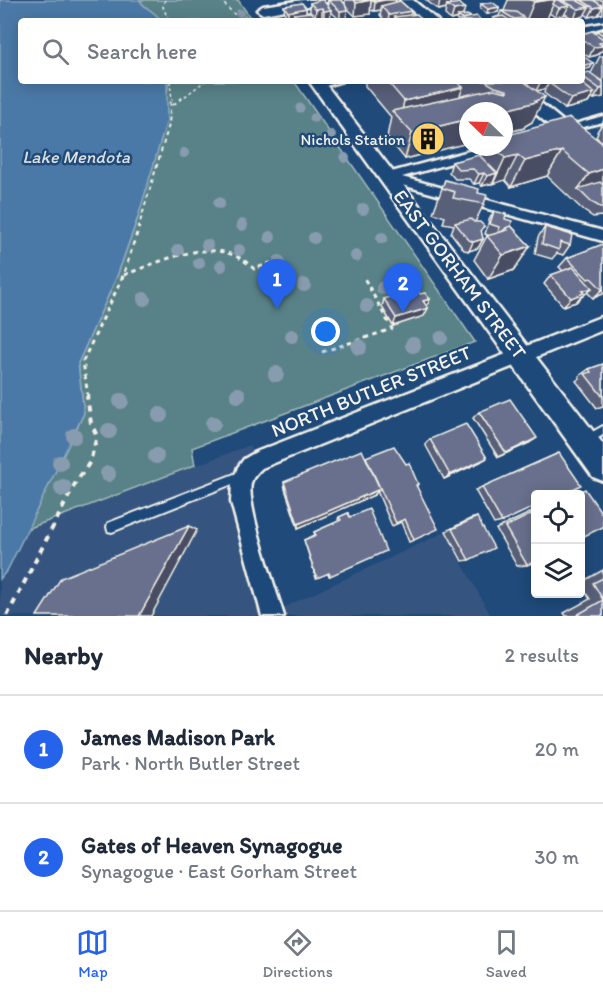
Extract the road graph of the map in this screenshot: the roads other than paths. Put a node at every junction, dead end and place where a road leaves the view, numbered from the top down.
1 (324, 0) edge
2 (406, 0) edge
3 (259, 5) edge
4 (269, 18) edge
5 (428, 18) edge
6 (603, 25) edge
7 (585, 29) edge
8 (318, 84) edge
9 (509, 84) edge
10 (603, 118) edge
11 (564, 129) junction
12 (546, 134) edge
13 (464, 156) edge
14 (603, 164) edge
15 (388, 177) junction
16 (603, 236) edge
17 (603, 322) edge
18 (520, 356) junction
19 (593, 436) edge
20 (603, 467) edge
21 (249, 468) junction
22 (112, 527) dead end
23 (273, 616) edge

1 - 3 main road
2 - 5 main road
3 - 4 main road
6 - 7 street
8 - 15 main road, EAST GORHAM STREET
9 - 11 main road
10 - 11 street
11 - 12 street
11 - 14 main road
13 - 15 street
15 - 16 street
15 - 18 main road, EAST GORHAM STREET
17 - 18 street, NORTH BUTLER STREET
18 - 19 main road, EAST GORHAM STREET
18 - 21 street, NORTH BUTLER STREET
19 - 20 main road, EAST GORHAM STREET
21 - 22 lane
21 - 23 street

